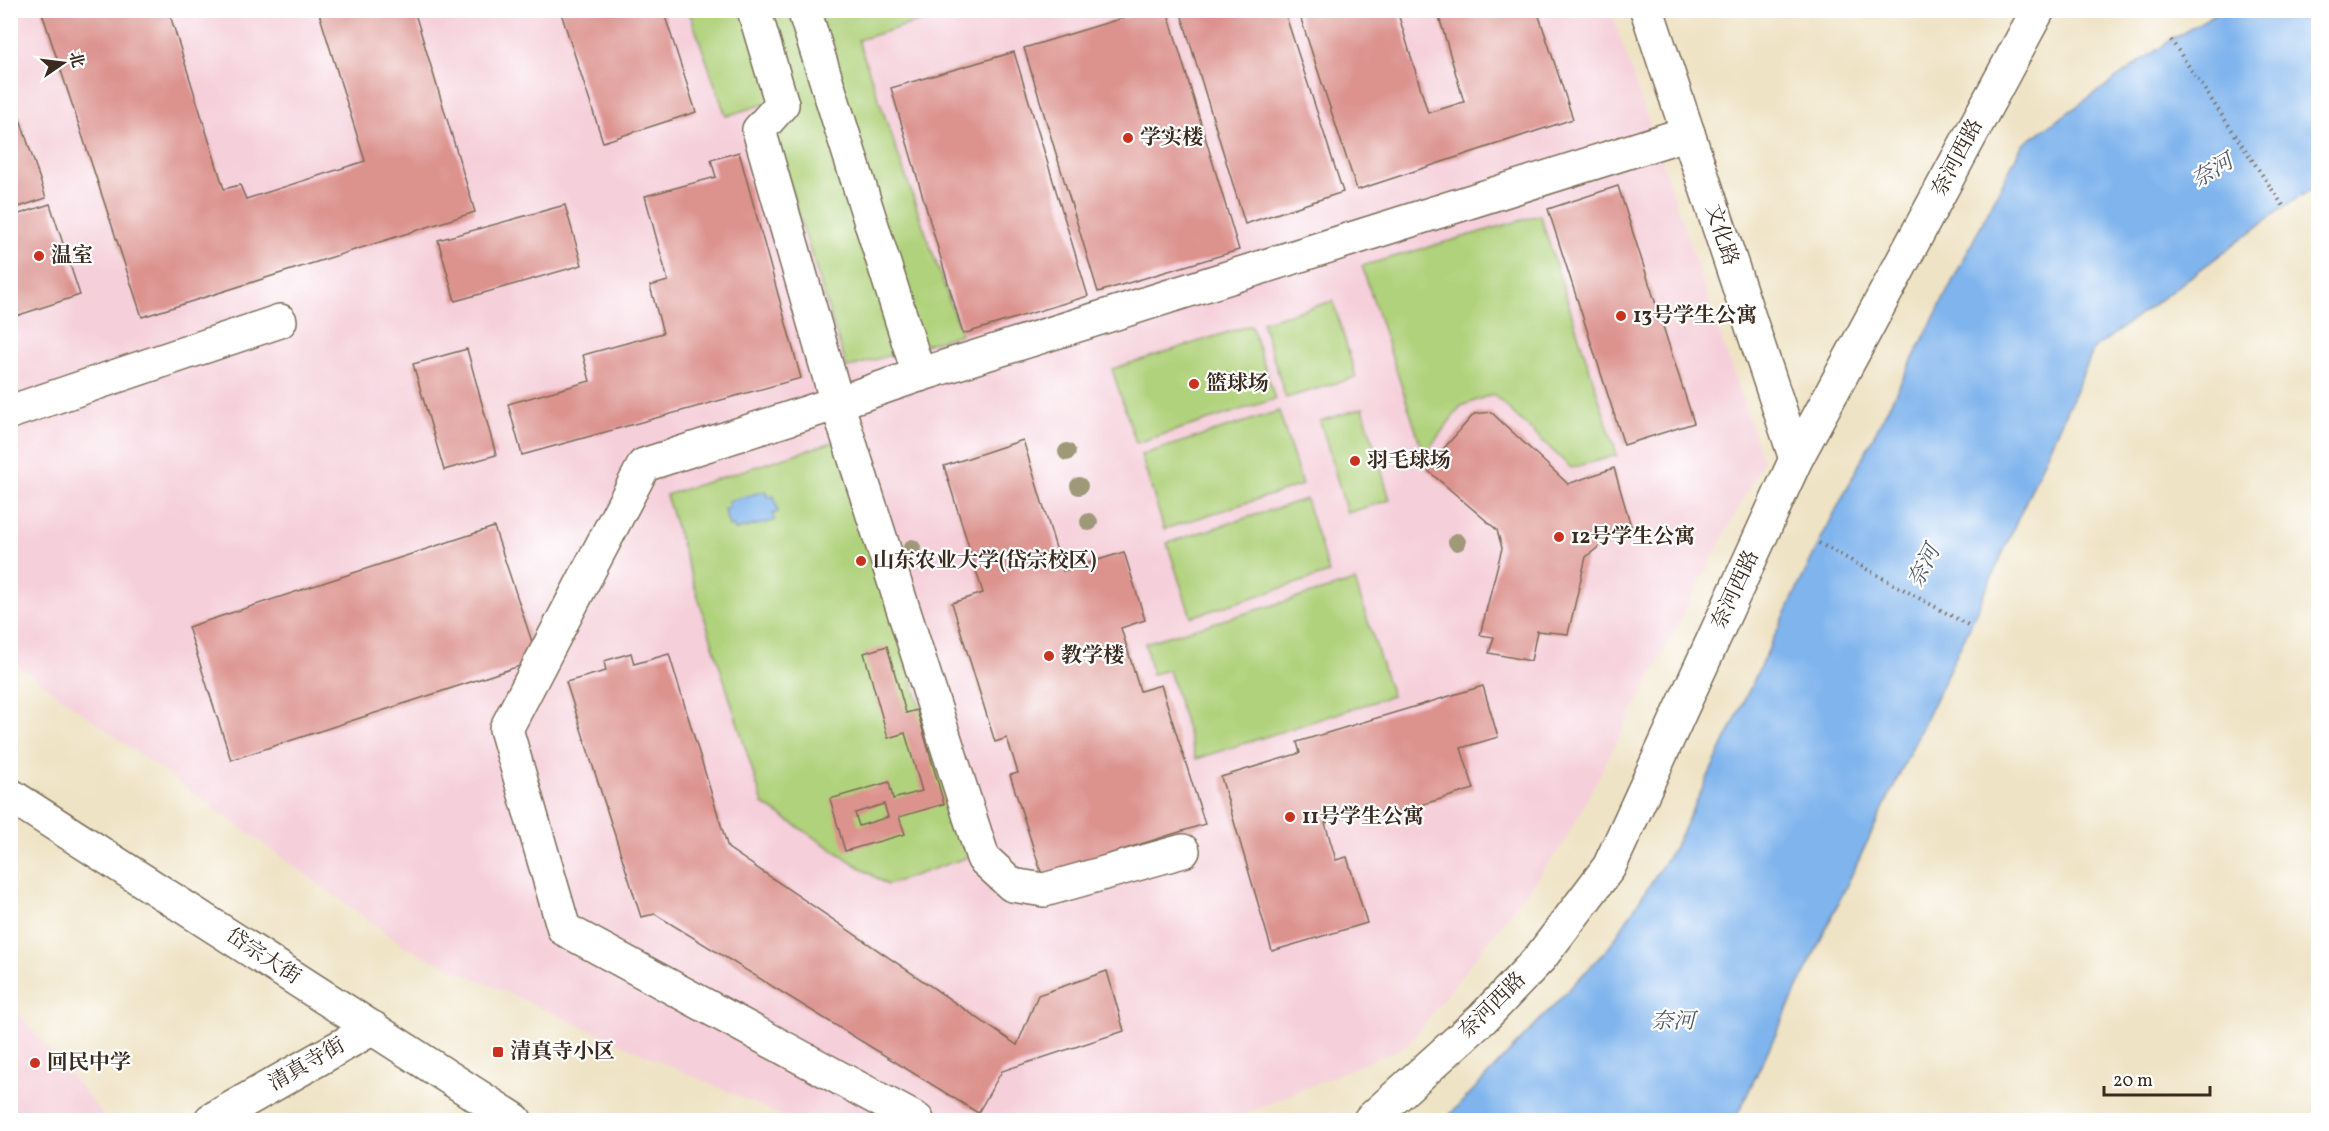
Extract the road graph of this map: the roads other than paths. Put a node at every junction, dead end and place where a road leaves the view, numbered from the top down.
1 (754, 10) edge
2 (804, 10) edge
3 (1647, 10) edge
4 (2038, 10) edge
5 (1688, 133) junction
6 (280, 321) dead end
7 (919, 375) junction
8 (837, 403) junction
9 (10, 412) edge
10 (1796, 459) junction
11 (10, 795) edge
12 (1183, 851) dead end
13 (373, 1028) junction
14 (211, 1120) edge
15 (515, 1120) edge
16 (917, 1120) edge
17 (1370, 1120) edge

1 - 8 street
2 - 7 street
3 - 5 street, 文化路
4 - 10 street, 奈河西路
5 - 7 street
5 - 10 street, 文化路
6 - 9 street
7 - 8 street
8 - 12 street
8 - 16 street
10 - 17 street, 奈河西路
11 - 13 street, 岱宗大街
13 - 14 street, 清真寺街
13 - 15 street, 岱宗大街

